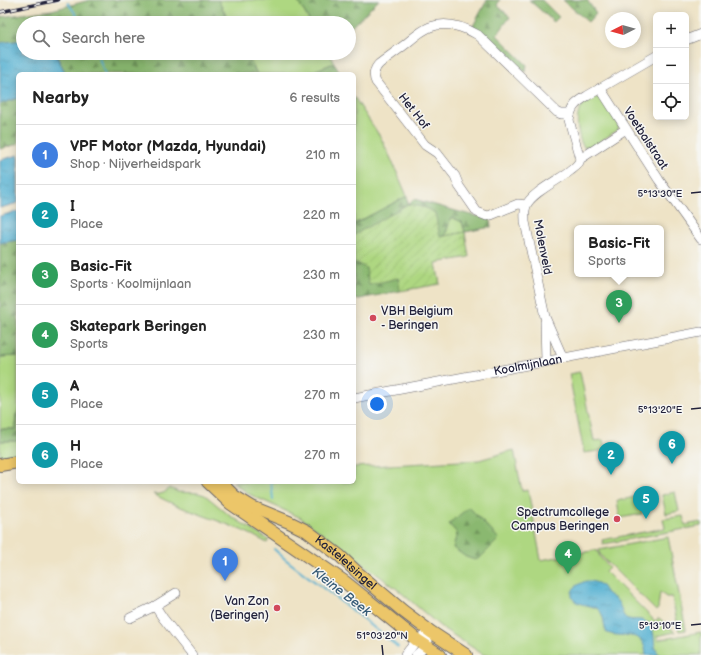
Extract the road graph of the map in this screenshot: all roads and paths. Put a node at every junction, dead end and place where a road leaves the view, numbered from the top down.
1 (701, 34) edge
2 (689, 39) edge
3 (653, 58) edge
4 (600, 88) junction
5 (570, 114) junction
6 (626, 129) junction
7 (580, 159) junction
8 (526, 205) junction
9 (697, 226) edge
10 (701, 239) edge
11 (545, 317) junction
12 (701, 332) edge
13 (563, 358) junction
14 (546, 361) junction
15 (356, 398) edge
16 (16, 462) edge
17 (0, 465) edge
18 (210, 484) edge
19 (222, 484) edge
20 (176, 594) dead end
21 (155, 606) junction
22 (130, 618) dead end
23 (431, 632) junction
24 (422, 643) junction
25 (192, 655) edge
26 (405, 655) edge
27 (416, 655) edge
28 (440, 655) edge
29 (466, 655) edge

1 - 2 street
3 - 4 street
4 - 5 street
4 - 6 street, Voetbalstraat
5 - 7 street
5 - 8 street, Het Hof
6 - 7 street, Molenveld
6 - 9 street, Voetbalstraat
7 - 8 street, Molenveld
8 - 11 street, Molenveld
9 - 10 street, Voetbalstraat
11 - 13 street
11 - 14 street
12 - 13 street, Koolmijnlaan
13 - 14 street, Koolmijnlaan
14 - 15 street, Koolmijnlaan
16 - 17 main road
18 - 24 main road, Kasteletsingel
19 - 23 main road, Kasteletsingel
20 - 21 street
21 - 22 street
21 - 25 street
23 - 24 street
23 - 29 main road, Kasteletsingel
24 - 26 street
24 - 27 street
24 - 28 main road, Kasteletsingel

